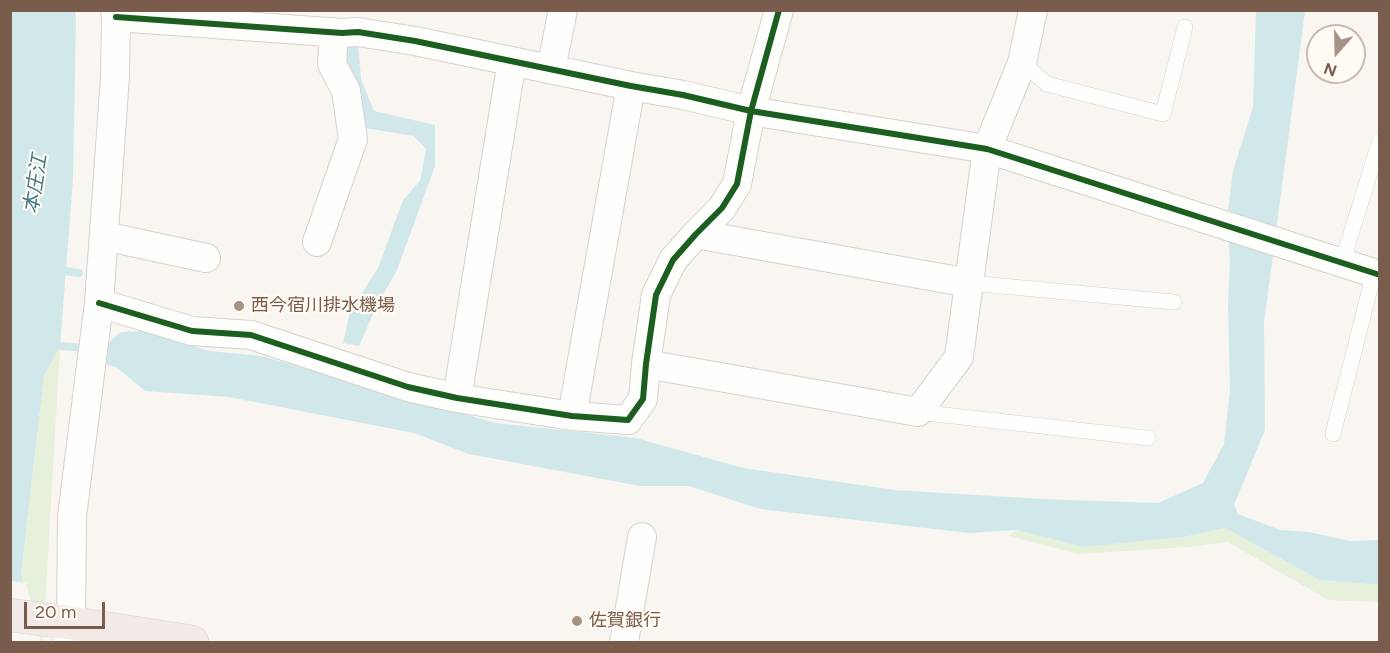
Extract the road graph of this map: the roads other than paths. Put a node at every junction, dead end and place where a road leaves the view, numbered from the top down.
1 (563, 10) edge
2 (779, 10) edge
3 (1033, 10) edge
4 (116, 14) edge
5 (1185, 27) dead end
6 (345, 32) junction
7 (512, 61) junction
8 (1022, 63) junction
9 (551, 69) junction
10 (631, 86) junction
11 (751, 111) junction
12 (1380, 140) edge
13 (987, 149) junction
14 (696, 234) junction
15 (104, 236) junction
16 (317, 242) dead end
17 (206, 258) dead end
18 (1342, 263) junction
19 (1377, 274) edge
20 (969, 283) junction
21 (1174, 302) dead end
22 (98, 315) junction
23 (646, 364) junction
24 (457, 398) junction
25 (918, 412) junction
26 (572, 416) junction
27 (1333, 434) dead end
28 (1148, 438) dead end
29 (642, 537) dead end
30 (10, 615) edge
31 (69, 633) edge
32 (192, 642) edge
33 (624, 642) edge

1 - 9 street
2 - 11 street
3 - 8 street
4 - 6 street
4 - 15 street
5 - 8 lane
6 - 7 street
6 - 16 street
7 - 9 street
7 - 24 street
8 - 13 street
9 - 10 street
10 - 11 street
10 - 26 street
11 - 13 street
11 - 14 street
12 - 18 lane
13 - 18 street
13 - 20 street
14 - 20 street
14 - 23 street
15 - 17 street
15 - 22 street
18 - 19 street
19 - 27 lane
20 - 21 lane
20 - 25 street
22 - 24 street
22 - 31 street
23 - 25 street
23 - 26 street
24 - 26 street
25 - 28 lane
29 - 33 street
30 - 31 highway
31 - 32 highway

